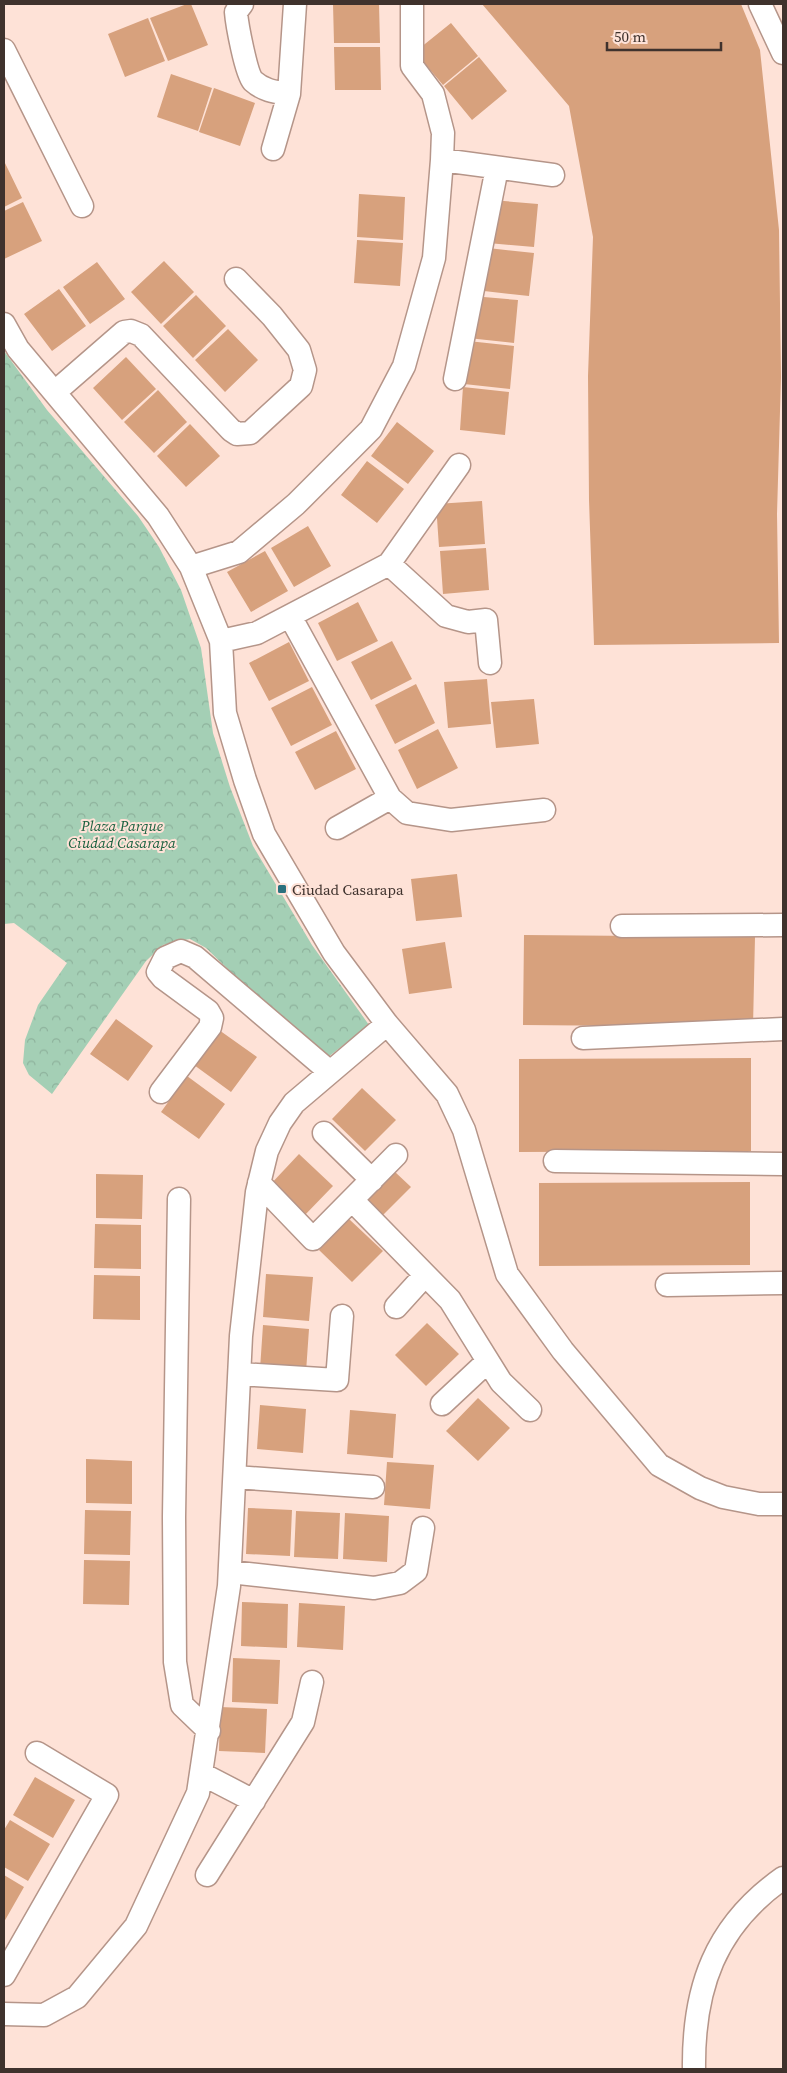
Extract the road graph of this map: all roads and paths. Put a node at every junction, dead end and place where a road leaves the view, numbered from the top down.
1 (242, 4) edge
2 (295, 4) edge
3 (412, 4) edge
4 (760, 4) edge
5 (783, 53) edge
6 (6, 60) edge
7 (290, 94) junction
8 (273, 149) dead end
9 (442, 160) junction
10 (497, 168) junction
11 (553, 175) dead end
12 (82, 206) dead end
13 (236, 279) dead end
14 (4, 324) edge
15 (456, 379) dead end
16 (55, 392) junction
17 (459, 465) dead end
18 (389, 564) junction
19 (191, 567) junction
20 (290, 616) junction
21 (221, 641) junction
22 (490, 663) dead end
23 (390, 798) junction
24 (544, 810) dead end
25 (337, 828) dead end
26 (783, 925) edge
27 (622, 926) dead end
28 (387, 1024) junction
29 (783, 1029) edge
30 (583, 1038) dead end
31 (330, 1072) junction
32 (161, 1092) dead end
33 (324, 1133) dead end
34 (396, 1155) dead end
35 (555, 1161) dead end
36 (783, 1164) edge
37 (372, 1180) junction
38 (260, 1183) junction
39 (179, 1199) dead end
40 (352, 1200) junction
41 (425, 1276) junction
42 (783, 1283) edge
43 (667, 1284) dead end
44 (396, 1307) dead end
45 (342, 1316) dead end
46 (488, 1360) junction
47 (240, 1374) junction
48 (442, 1404) dead end
49 (530, 1410) dead end
50 (235, 1477) junction
51 (373, 1487) dead end
52 (783, 1504) edge
53 (423, 1528) dead end
54 (230, 1572) junction
55 (312, 1682) dead end
56 (209, 1731) junction
57 (37, 1753) dead end
58 (202, 1774) junction
59 (254, 1801) junction
60 (208, 1875) dead end
61 (783, 1878) edge
62 (4, 1975) edge
63 (4, 2014) edge
64 (694, 2069) edge

1 - 7 street
2 - 7 street
3 - 9 street
4 - 5 street
6 - 12 street
7 - 8 street
9 - 10 street
9 - 19 street
10 - 11 street
10 - 15 street
13 - 16 street
14 - 16 street
16 - 19 street
17 - 18 street
18 - 20 street
18 - 22 street
19 - 21 street
20 - 21 street
20 - 23 street
21 - 28 street
23 - 24 street
23 - 25 street
26 - 27 street
28 - 31 street
28 - 52 street
29 - 30 street
31 - 32 street
31 - 38 street
33 - 37 street
34 - 37 street
35 - 36 street
37 - 40 street
38 - 40 street
38 - 47 street
39 - 56 street
40 - 41 street
41 - 44 street
41 - 46 street
42 - 43 street
45 - 47 street
46 - 48 street
46 - 49 street
47 - 50 street
50 - 51 street
50 - 54 street
53 - 54 street
54 - 56 street
55 - 59 street
56 - 58 street
57 - 62 street
58 - 59 street
58 - 63 street
59 - 60 street
61 - 64 street

